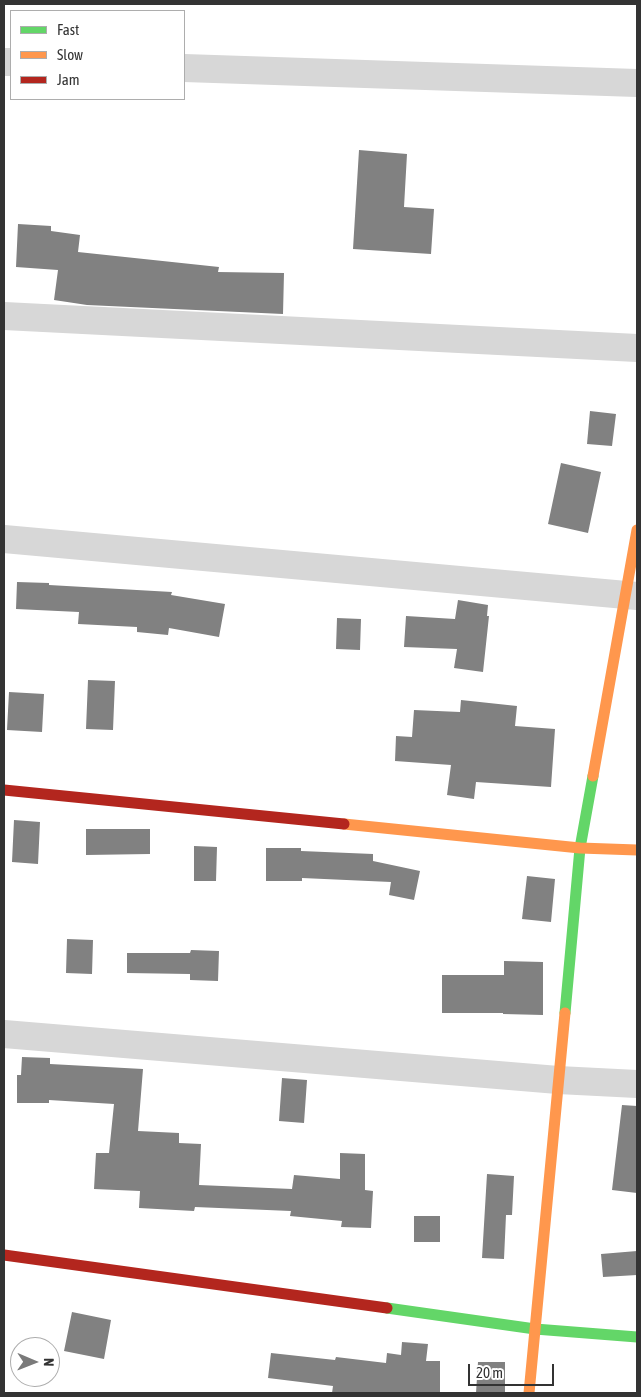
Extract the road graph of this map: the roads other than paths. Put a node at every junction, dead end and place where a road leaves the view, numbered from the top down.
1 (185, 68) edge
2 (637, 83) edge
3 (4, 316) edge
4 (637, 348) edge
5 (637, 530) edge
6 (4, 539) edge
7 (632, 595) edge
8 (4, 790) edge
9 (580, 848) junction
10 (637, 850) edge
11 (4, 1034) edge
12 (558, 1080) junction
13 (637, 1084) edge
14 (4, 1255) edge
15 (535, 1329) junction
16 (637, 1337) edge
17 (529, 1393) edge

1 - 2 street
3 - 4 street
5 - 7 street
6 - 7 street
7 - 9 street
8 - 9 street
9 - 10 street
9 - 12 street
11 - 12 street
12 - 13 street
12 - 15 street
14 - 15 street
15 - 16 street
15 - 17 street

